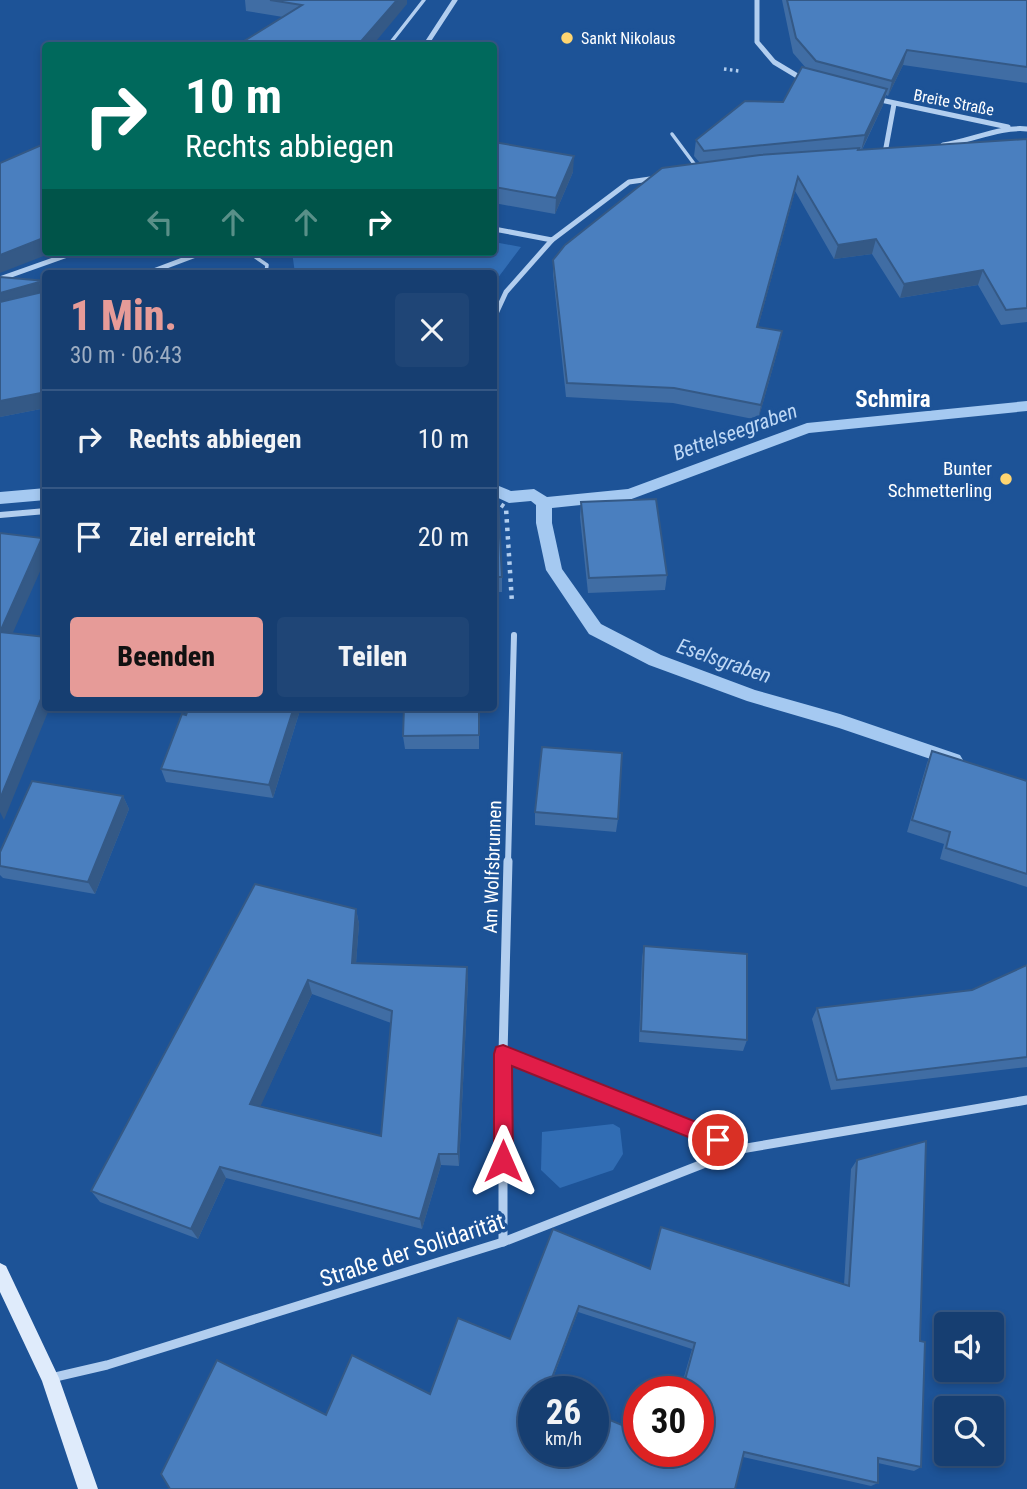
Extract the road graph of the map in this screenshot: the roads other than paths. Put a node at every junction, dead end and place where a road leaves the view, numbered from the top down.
1 (424, 0) edge
2 (455, 0) edge
3 (757, 0) edge
4 (391, 42) edge
5 (428, 42) edge
6 (806, 80) edge
7 (872, 98) edge
8 (894, 104) junction
9 (1009, 127) junction
10 (1027, 129) edge
11 (672, 134) dead end
12 (936, 146) edge
13 (898, 151) edge
14 (885, 153) junction
15 (873, 155) edge
16 (711, 170) edge
17 (700, 171) junction
18 (688, 173) edge
19 (664, 177) edge
20 (497, 230) edge
21 (552, 240) junction
22 (65, 256) edge
23 (198, 256) edge
24 (254, 256) edge
25 (157, 270) edge
26 (266, 270) edge
27 (0, 279) edge
28 (497, 312) edge
29 (42, 511) edge
30 (0, 515) edge
31 (514, 635) road end
32 (503, 1054) junction
33 (1027, 1100) edge
34 (741, 1149) junction
35 (503, 1242) junction
36 (0, 1272) edge
37 (50, 1378) junction
38 (88, 1489) edge

1 - 4 lane
2 - 5 street
3 - 6 street
7 - 8 street, Breite Straße
8 - 9 street, Breite Straße
8 - 14 street, Breite Straße
9 - 10 street, Breite Straße
9 - 12 street, Breite Straße
11 - 17 lane
13 - 14 street
14 - 15 street
16 - 17 street
17 - 18 street
19 - 21 street
20 - 21 street
21 - 28 street
22 - 27 street
23 - 25 street
24 - 26 lane
29 - 30 street
31 - 32 street, Am Wolfsbrunnen
32 - 34 street
32 - 35 street, Am Wolfsbrunnen
33 - 34 street, Straße der Solidarität
34 - 35 street, Straße der Solidarität
35 - 37 street, Straße der Solidarität
36 - 37 main road
37 - 38 main road

